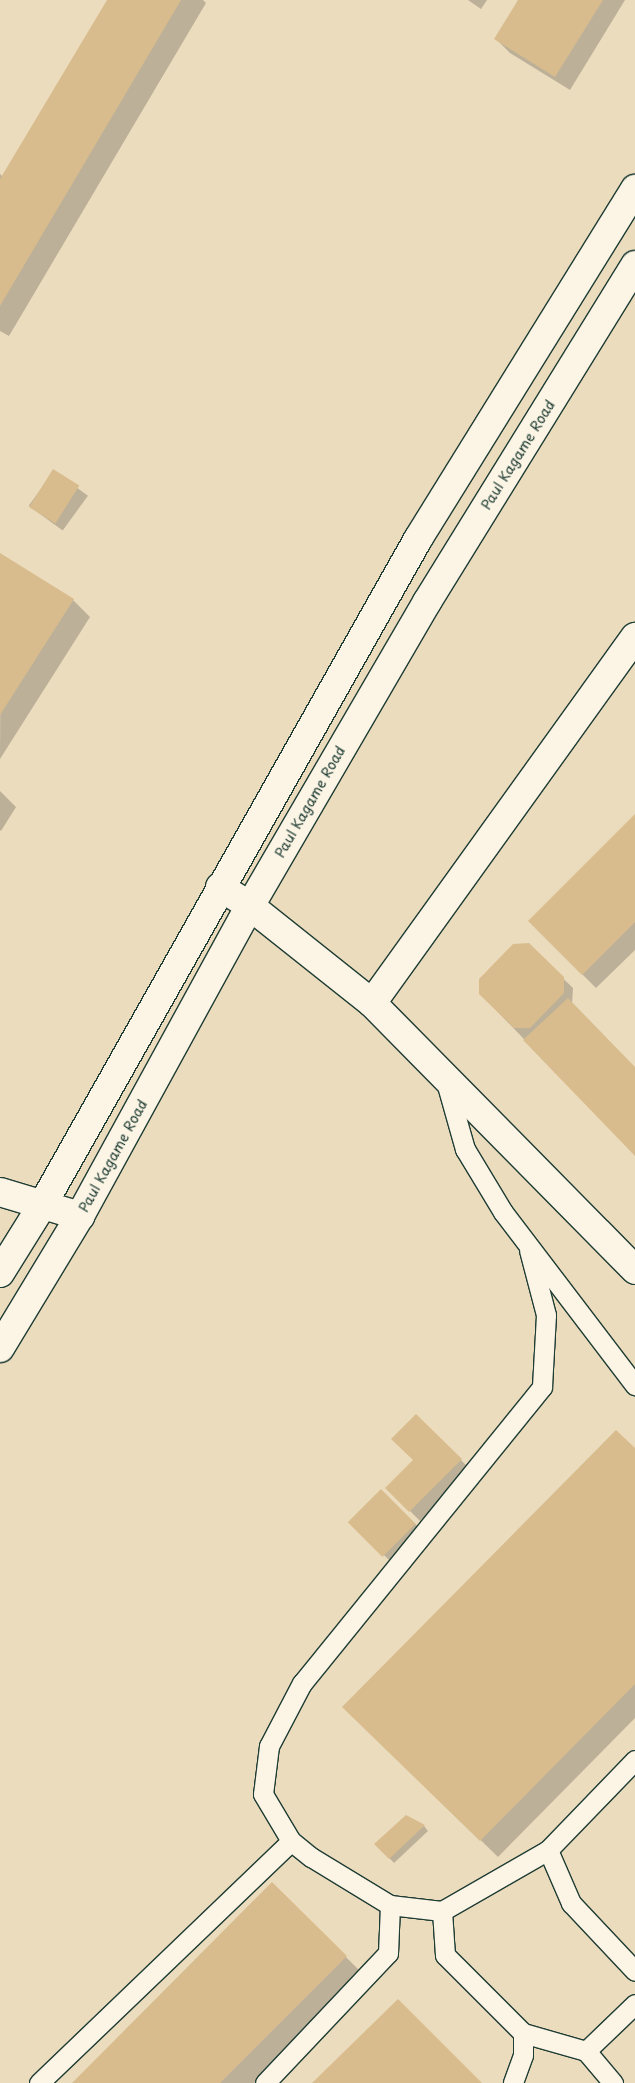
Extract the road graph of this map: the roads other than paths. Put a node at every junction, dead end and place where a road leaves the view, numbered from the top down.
1 (635, 189) edge
2 (635, 265) edge
3 (635, 637) edge
4 (220, 887) junction
5 (250, 906) junction
6 (372, 1003) junction
7 (445, 1078) junction
8 (0, 1192) edge
9 (43, 1204) junction
10 (80, 1216) junction
11 (529, 1250) junction
12 (635, 1270) edge
13 (0, 1273) edge
14 (0, 1348) edge
15 (635, 1385) edge
16 (635, 1760) edge
17 (291, 1841) junction
18 (548, 1850) junction
19 (390, 1906) junction
20 (442, 1911) junction
21 (635, 1971) edge
22 (635, 2004) edge
23 (523, 2033) junction
24 (586, 2050) junction
25 (39, 2083) edge
26 (265, 2083) edge
27 (513, 2083) edge
28 (613, 2083) edge

1 - 4 main road
2 - 5 main road, Paul Kagame Road
3 - 6 main road
4 - 5 main road
4 - 9 main road
5 - 6 main road
5 - 10 main road, Paul Kagame Road
6 - 7 main road
7 - 11 lane
7 - 12 main road
8 - 9 main road
9 - 10 main road
9 - 13 main road
10 - 14 main road, Paul Kagame Road
11 - 15 lane
11 - 17 lane
16 - 18 lane
17 - 19 lane
17 - 25 lane
18 - 20 lane
18 - 21 lane
19 - 20 lane
19 - 26 lane
20 - 23 lane
22 - 24 lane
23 - 24 lane
23 - 27 lane
24 - 28 lane

